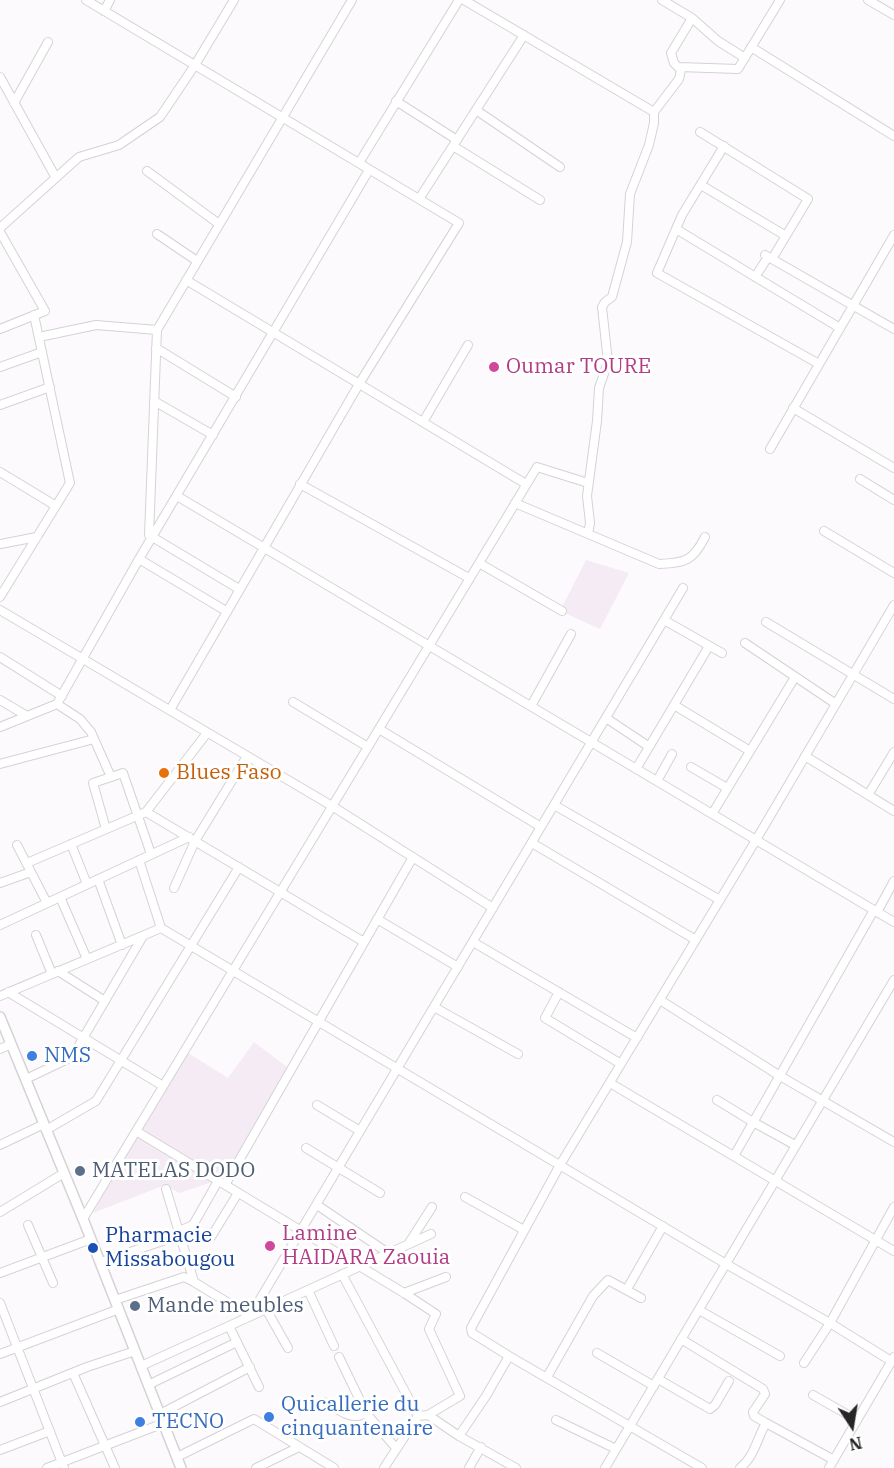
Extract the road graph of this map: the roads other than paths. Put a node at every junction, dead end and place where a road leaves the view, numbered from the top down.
1 (86, 0) edge
2 (110, 0) edge
3 (234, 0) edge
4 (352, 0) edge
5 (459, 0) edge
6 (662, 0) edge
7 (780, 0) edge
8 (468, 1) edge
9 (872, 1) edge
10 (104, 11) junction
11 (894, 15) edge
12 (692, 18) junction
13 (524, 35) junction
14 (48, 42) dead end
15 (751, 48) junction
16 (745, 58) junction
17 (195, 65) junction
18 (679, 67) junction
19 (0, 77) edge
20 (396, 101) junction
21 (14, 103) junction
22 (476, 110) junction
23 (654, 112) junction
24 (282, 117) junction
25 (700, 132) dead end
26 (894, 136) edge
27 (455, 143) junction
28 (724, 146) junction
29 (358, 163) junction
30 (560, 167) dead end
31 (369, 170) junction
32 (147, 171) dead end
33 (56, 178) junction
34 (700, 185) junction
35 (419, 200) junction
36 (540, 200) dead end
37 (219, 224) junction
38 (1, 226) edge
39 (676, 229) junction
40 (157, 234) dead end
41 (894, 235) edge
42 (786, 236) junction
43 (768, 257) junction
44 (197, 261) junction
45 (755, 277) junction
46 (186, 280) junction
47 (853, 306) junction
48 (34, 315) junction
49 (840, 328) junction
50 (0, 329) edge
51 (894, 329) edge
52 (156, 330) junction
53 (273, 333) junction
54 (39, 337) junction
55 (468, 345) dead end
56 (156, 348) junction
57 (42, 352) junction
58 (819, 364) junction
59 (0, 367) edge
60 (359, 384) junction
61 (50, 387) junction
62 (236, 397) junction
63 (154, 401) junction
64 (0, 405) edge
65 (793, 408) junction
66 (423, 422) junction
67 (213, 435) junction
68 (770, 448) dead end
69 (894, 468) edge
70 (0, 472) edge
71 (860, 479) dead end
72 (588, 483) junction
73 (300, 484) junction
74 (526, 484) junction
75 (177, 496) junction
76 (894, 500) edge
77 (515, 503) junction
78 (56, 506) junction
79 (824, 531) dead end
80 (588, 534) junction
81 (37, 537) junction
82 (153, 537) junction
83 (705, 537) dead end
84 (0, 544) edge
85 (263, 547) junction
86 (140, 559) junction
87 (478, 563) junction
88 (894, 573) edge
89 (470, 578) junction
90 (683, 588) dead end
91 (239, 589) junction
92 (0, 597) edge
93 (894, 605) edge
94 (0, 610) edge
95 (226, 611) junction
96 (562, 611) dead end
97 (664, 620) junction
98 (890, 620) edge
99 (766, 622) dead end
100 (570, 634) dead end
101 (745, 643) dead end
102 (429, 646) junction
103 (710, 646) junction
104 (722, 653) dead end
105 (0, 657) edge
106 (82, 658) junction
107 (854, 674) junction
108 (795, 677) junction
109 (62, 696) junction
110 (894, 699) edge
111 (0, 700) edge
112 (293, 702) dead end
113 (57, 704) junction
114 (836, 704) junction
115 (674, 705) junction
116 (531, 706) junction
117 (170, 710) junction
118 (27, 716) junction
119 (606, 718) junction
120 (0, 727) edge
121 (379, 729) junction
122 (207, 733) junction
123 (94, 739) junction
124 (592, 742) junction
125 (648, 746) junction
126 (368, 747) junction
127 (750, 751) junction
128 (894, 752) edge
129 (672, 754) dead end
130 (248, 756) junction
131 (805, 756) junction
132 (0, 764) edge
133 (691, 767) dead end
134 (636, 769) junction
135 (111, 777) junction
136 (657, 781) junction
137 (727, 788) junction
138 (868, 795) junction
139 (554, 805) junction
140 (332, 807) junction
141 (894, 811) edge
142 (146, 812) junction
143 (712, 814) junction
144 (138, 816) junction
145 (541, 827) junction
146 (106, 829) junction
147 (192, 839) junction
148 (756, 840) junction
149 (532, 843) junction
150 (71, 844) junction
151 (17, 845) dead end
152 (151, 854) junction
153 (413, 857) junction
154 (139, 860) junction
155 (27, 863) junction
156 (239, 867) junction
157 (31, 872) junction
158 (98, 879) junction
159 (894, 881) edge
160 (0, 883) edge
161 (87, 884) junction
162 (174, 888) dead end
163 (280, 892) junction
164 (60, 897) junction
165 (720, 900) junction
166 (47, 903) junction
167 (494, 908) junction
168 (875, 911) junction
169 (377, 919) junction
170 (894, 922) edge
171 (0, 925) edge
172 (161, 928) junction
173 (36, 935) dead end
174 (143, 936) junction
175 (696, 940) junction
176 (364, 942) junction
177 (473, 942) junction
178 (122, 945) junction
179 (191, 946) junction
180 (87, 959) junction
181 (458, 967) junction
182 (233, 971) junction
183 (55, 973) junction
184 (894, 980) edge
185 (8, 992) junction
186 (559, 992) junction
187 (0, 996) edge
188 (660, 1000) junction
189 (105, 1001) junction
190 (434, 1007) junction
191 (0, 1017) edge
192 (318, 1022) junction
193 (637, 1038) junction
194 (83, 1039) junction
195 (11, 1044) junction
196 (0, 1049) edge
197 (518, 1054) dead end
198 (120, 1060) junction
199 (621, 1064) junction
200 (398, 1069) junction
201 (780, 1076) junction
202 (26, 1079) junction
203 (610, 1083) junction
204 (163, 1086) junction
205 (717, 1100) dead end
206 (823, 1100) junction
207 (318, 1105) dead end
208 (753, 1122) junction
209 (45, 1127) junction
210 (136, 1131) junction
211 (360, 1131) junction
212 (894, 1142) edge
213 (0, 1143) edge
214 (795, 1145) junction
215 (306, 1148) dead end
216 (734, 1156) junction
217 (560, 1165) junction
218 (339, 1168) junction
219 (64, 1173) junction
220 (776, 1180) junction
221 (221, 1183) junction
222 (165, 1189) dead end
223 (238, 1193) junction
224 (380, 1193) dead end
225 (465, 1197) dead end
226 (317, 1205) junction
227 (432, 1207) dead end
228 (894, 1207) edge
229 (0, 1212) edge
230 (83, 1219) junction
231 (28, 1225) dead end
232 (663, 1226) junction
233 (524, 1230) junction
234 (301, 1231) junction
235 (179, 1233) junction
236 (431, 1234) dead end
237 (211, 1238) dead end
238 (91, 1239) junction
239 (876, 1241) junction
240 (408, 1245) junction
241 (894, 1251) edge
242 (388, 1253) junction
243 (42, 1258) junction
244 (100, 1262) junction
245 (726, 1264) junction
246 (360, 1267) junction
247 (0, 1274) edge
248 (342, 1274) junction
249 (446, 1277) dead end
250 (194, 1282) junction
251 (53, 1283) dead end
252 (627, 1289) junction
253 (308, 1290) junction
254 (404, 1293) junction
255 (641, 1298) dead end
256 (0, 1303) edge
257 (117, 1305) junction
258 (266, 1309) junction
259 (699, 1310) junction
260 (250, 1316) junction
261 (830, 1323) junction
262 (229, 1326) junction
263 (681, 1340) junction
264 (237, 1342) junction
265 (334, 1346) dead end
266 (17, 1347) junction
267 (288, 1348) dead end
268 (135, 1351) junction
269 (597, 1353) dead end
270 (0, 1354) edge
271 (509, 1356) junction
272 (780, 1356) dead end
273 (339, 1357) dead end
274 (893, 1358) edge
275 (804, 1363) dead end
276 (141, 1366) junction
277 (250, 1367) junction
278 (73, 1373) junction
279 (547, 1377) junction
280 (729, 1381) dead end
281 (656, 1382) junction
282 (148, 1385) junction
283 (260, 1387) dead end
284 (33, 1389) junction
285 (813, 1395) dead end
286 (0, 1402) edge
287 (324, 1402) dead end
288 (366, 1413) junction
289 (428, 1415) junction
290 (418, 1416) junction
291 (162, 1418) junction
292 (556, 1420) dead end
293 (857, 1420) junction
294 (766, 1423) junction
295 (631, 1426) junction
296 (50, 1431) junction
297 (459, 1436) junction
298 (106, 1445) junction
299 (299, 1447) junction
300 (396, 1448) junction
301 (482, 1448) junction
302 (616, 1449) junction
303 (0, 1450) edge
304 (177, 1457) junction
305 (834, 1460) junction
306 (63, 1465) edge
307 (47, 1468) edge
308 (115, 1468) edge
309 (181, 1468) edge
310 (256, 1468) edge
311 (334, 1468) edge
312 (384, 1468) edge
313 (469, 1468) edge
314 (516, 1468) edge
315 (605, 1468) edge
316 (702, 1468) edge
317 (740, 1468) edge
318 (829, 1468) edge

1 - 10 street
2 - 10 street
3 - 17 street
4 - 24 street
5 - 20 street
6 - 12 street
7 - 15 street
8 - 13 street
9 - 11 street
10 - 17 street
12 - 16 street
12 - 18 street
13 - 22 street
13 - 23 street
14 - 21 street
15 - 16 street
15 - 26 street
16 - 18 street
17 - 24 street
17 - 33 street
18 - 23 street
19 - 21 street
20 - 27 street
20 - 29 street
21 - 33 street
22 - 27 street
22 - 30 street
23 - 72 street
24 - 29 street
24 - 37 street
25 - 28 street
27 - 35 street
27 - 36 street
28 - 34 street
28 - 42 street
29 - 31 street
31 - 35 street
31 - 53 street
32 - 37 street
33 - 38 street
34 - 39 street
34 - 42 street
35 - 60 street
37 - 44 street
38 - 48 street
39 - 45 street
39 - 58 street
40 - 44 street
41 - 47 street
42 - 43 street
43 - 45 street
43 - 47 street
44 - 46 street
45 - 49 street
46 - 52 street
46 - 53 street
47 - 49 street
47 - 51 street
48 - 50 street
48 - 54 street
49 - 58 street
52 - 54 street
52 - 56 street
53 - 60 street
53 - 62 street
54 - 57 street
55 - 66 street
56 - 62 street
56 - 63 street
57 - 59 street
57 - 61 street
58 - 65 street
60 - 66 street
60 - 73 street
61 - 64 street
61 - 78 street
62 - 67 street
63 - 67 street
63 - 82 street
65 - 68 street
65 - 69 street
66 - 74 street
67 - 75 street
70 - 78 street
71 - 76 street
72 - 74 street
72 - 80 street
73 - 85 street
73 - 89 street
74 - 77 street
75 - 82 street
75 - 85 street
77 - 80 street
77 - 87 street
78 - 81 street
79 - 88 street
80 - 83 street
81 - 84 street
81 - 92 street
82 - 86 street
82 - 91 street
85 - 91 street
85 - 102 street
86 - 95 street
86 - 106 street
87 - 89 street
87 - 96 street
89 - 102 street
90 - 97 street
91 - 95 street
93 - 98 street
94 - 106 street
95 - 117 street
97 - 103 street
97 - 119 street
98 - 107 street
99 - 107 street
100 - 116 street
101 - 108 street
102 - 116 street
102 - 121 street
103 - 104 street
103 - 115 street
105 - 109 street
106 - 109 street
106 - 117 street
107 - 110 street
107 - 114 street
108 - 114 street
108 - 127 street
109 - 113 street
111 - 118 street
112 - 126 street
113 - 118 street
113 - 123 street
114 - 131 street
115 - 125 street
115 - 127 street
116 - 124 street
117 - 122 street
118 - 120 street
119 - 124 street
119 - 125 street
121 - 126 street
121 - 145 street
122 - 130 street
122 - 142 street
123 - 132 street
123 - 135 street
124 - 134 street
124 - 139 street
125 - 134 street
126 - 140 street
127 - 137 street
128 - 138 street
129 - 136 street
130 - 140 street
130 - 147 street
131 - 138 street
131 - 148 street
133 - 137 street
134 - 136 street
135 - 144 street
135 - 146 street
136 - 143 street
137 - 143 street
138 - 141 street
139 - 145 street
139 - 165 street
140 - 153 street
140 - 163 street
142 - 144 street
142 - 147 street
143 - 148 street
144 - 146 street
144 - 152 street
145 - 149 street
146 - 150 street
147 - 152 street
147 - 156 street
147 - 162 street
148 - 165 street
148 - 168 street
149 - 167 street
149 - 175 street
150 - 155 street
150 - 161 street
151 - 155 street
152 - 154 street
153 - 167 street
153 - 169 street
154 - 158 street
154 - 172 street
155 - 157 street
156 - 163 street
156 - 179 street
157 - 160 street
157 - 166 street
158 - 161 street
158 - 178 street
159 - 168 street
161 - 164 street
163 - 176 street
163 - 182 street
164 - 166 street
164 - 180 street
165 - 175 street
166 - 171 street
167 - 177 street
168 - 170 street
168 - 201 street
169 - 176 street
169 - 181 street
172 - 174 street
172 - 179 street
173 - 183 street
174 - 178 street
174 - 189 street
175 - 188 street
176 - 192 street
177 - 181 street
177 - 186 street
178 - 180 street
179 - 182 street
179 - 198 street
180 - 183 street
181 - 190 street
182 - 192 street
182 - 204 street
183 - 185 street
183 - 189 street
184 - 206 street
185 - 187 street
185 - 194 street
186 - 193 street
186 - 199 street
188 - 193 street
188 - 201 street
189 - 194 street
190 - 197 street
190 - 200 street
191 - 195 main road
192 - 200 street
192 - 221 street
193 - 199 street
194 - 198 street
194 - 202 street
195 - 196 street
195 - 202 main road
198 - 204 street
198 - 209 street
199 - 203 street
200 - 211 street
200 - 217 street
201 - 206 street
201 - 208 street
202 - 209 main road
203 - 216 street
203 - 217 street
204 - 210 street
205 - 208 street
206 - 212 street
206 - 214 street
207 - 211 street
208 - 214 street
208 - 216 street
209 - 213 street
209 - 219 main road
210 - 221 street
210 - 230 street
211 - 218 street
214 - 220 street
215 - 218 street
216 - 220 street
217 - 232 street
217 - 233 street
218 - 224 street
218 - 226 street
219 - 229 street
219 - 230 main road
220 - 239 street
220 - 245 street
221 - 223 street
221 - 235 street
222 - 235 street
223 - 234 street
223 - 237 street
225 - 233 street
226 - 234 street
226 - 242 street
227 - 240 street
228 - 239 street
230 - 238 main road
231 - 243 street
232 - 245 street
232 - 252 street
233 - 271 street
234 - 246 street
234 - 260 street
235 - 244 street
235 - 250 street
236 - 240 street
238 - 243 street
238 - 244 main road
239 - 241 street
239 - 261 street
240 - 242 street
242 - 246 street
243 - 247 street
243 - 251 street
244 - 257 main road
245 - 259 street
245 - 261 street
246 - 248 street
246 - 254 street
248 - 253 street
248 - 290 street
249 - 254 street
250 - 257 street
250 - 260 street
252 - 255 street
252 - 279 street
253 - 258 street
253 - 265 street
254 - 289 street
256 - 266 street
257 - 266 street
257 - 268 main road
258 - 260 street
258 - 267 street
259 - 263 street
259 - 272 street
260 - 262 street
261 - 274 street
261 - 275 street
262 - 264 street
262 - 276 street
263 - 281 street
263 - 294 street
264 - 277 street
264 - 282 street
266 - 270 street
266 - 284 street
268 - 276 main road
268 - 278 street
269 - 281 street
271 - 279 street
271 - 297 street
273 - 288 street
274 - 293 street
276 - 282 main road
277 - 283 street
277 - 291 street
278 - 284 street
278 - 298 street
279 - 295 street
280 - 281 street
281 - 295 street
282 - 291 main road
284 - 286 street
284 - 296 street
285 - 293 street
287 - 288 street
288 - 300 street
289 - 290 street
289 - 297 street
290 - 300 street
291 - 298 street
291 - 304 main road
292 - 302 street
293 - 305 street
294 - 305 street
294 - 317 street
295 - 302 street
295 - 316 street
296 - 303 street
296 - 306 street
297 - 301 street
298 - 306 street
298 - 308 street
299 - 304 street
299 - 310 street
299 - 311 street
300 - 312 street
301 - 313 street
301 - 314 street
302 - 315 street
304 - 309 main road
305 - 318 street
306 - 307 street

